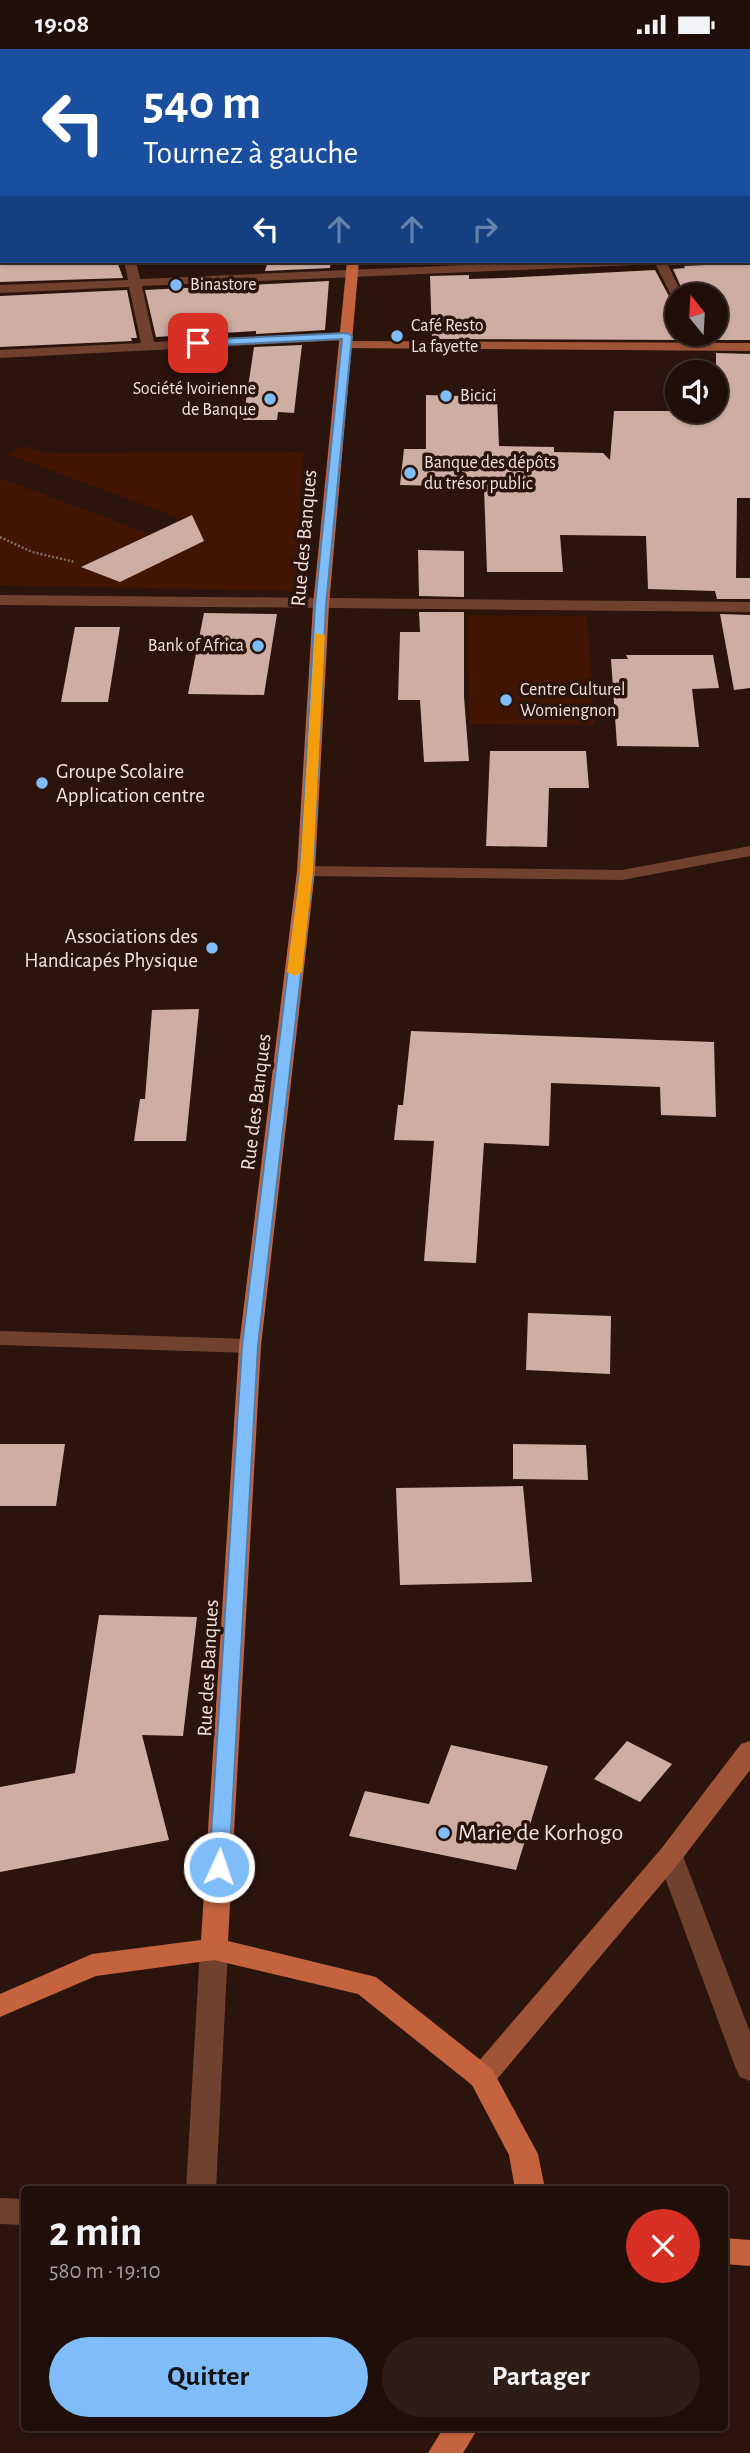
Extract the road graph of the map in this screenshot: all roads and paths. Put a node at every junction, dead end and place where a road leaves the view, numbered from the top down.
1 (130, 263) edge
2 (541, 263) edge
3 (661, 263) edge
4 (353, 267) edge
5 (134, 281) junction
6 (671, 283) edge
7 (0, 289) edge
8 (346, 340) junction
9 (665, 340) edge
10 (728, 344) edge
11 (148, 346) junction
12 (750, 347) edge
13 (0, 354) edge
14 (0, 537) edge
15 (75, 562) dead end
16 (0, 600) edge
17 (321, 605) junction
18 (750, 607) edge
19 (750, 851) edge
20 (306, 871) junction
21 (0, 1338) edge
22 (250, 1346) junction
23 (750, 1751) edge
24 (670, 1856) junction
25 (214, 1949) junction
26 (0, 2006) edge
27 (750, 2069) edge
28 (482, 2077) junction
29 (201, 2186) edge
30 (529, 2186) edge
31 (0, 2211) edge
32 (21, 2212) edge
33 (728, 2251) edge
34 (750, 2253) edge
35 (460, 2431) edge
36 (444, 2453) edge

1 - 5 street
2 - 4 street
3 - 6 street
4 - 5 street
4 - 8 main road, Rue des Banques
5 - 7 street
5 - 11 street
8 - 9 street
8 - 11 street
8 - 17 main road, Rue des Banques
10 - 12 street
11 - 13 street
14 - 15 path
16 - 17 street
17 - 18 street
17 - 20 main road, Rue des Banques
19 - 20 street
20 - 22 main road, Rue des Banques
21 - 22 street
22 - 25 main road, Rue des Banques
23 - 24 street
24 - 27 street
24 - 28 street
25 - 26 main road
25 - 28 main road
25 - 29 street
28 - 30 main road
31 - 32 street
33 - 34 main road
35 - 36 main road

